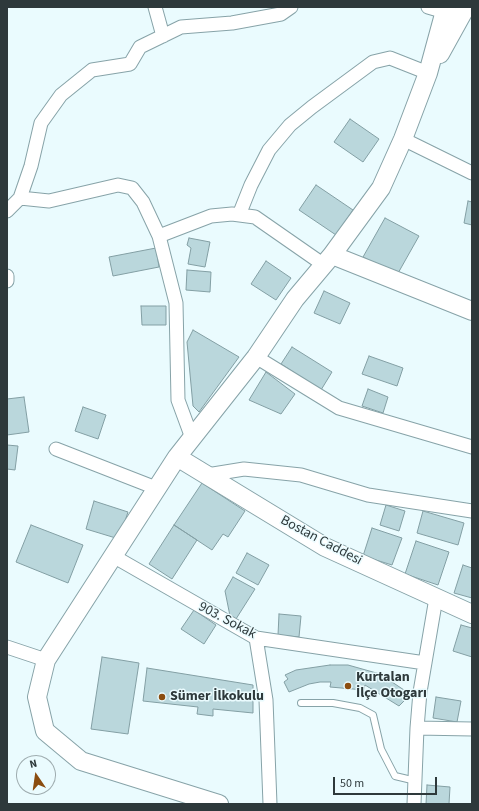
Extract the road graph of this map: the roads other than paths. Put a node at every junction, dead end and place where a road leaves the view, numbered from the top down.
1 (155, 7) edge
2 (291, 7) edge
3 (449, 10) edge
4 (163, 36) junction
5 (428, 73) junction
6 (403, 140) junction
7 (472, 173) edge
8 (20, 198) junction
9 (7, 211) edge
10 (239, 215) junction
11 (159, 236) junction
12 (328, 260) junction
13 (7, 276) edge
14 (7, 281) edge
15 (472, 311) edge
16 (256, 356) junction
17 (192, 438) junction
18 (472, 447) edge
19 (56, 449) dead end
20 (177, 457) junction
21 (207, 475) junction
22 (156, 488) junction
23 (472, 511) edge
24 (112, 556) junction
25 (436, 598) junction
26 (472, 614) edge
27 (256, 638) junction
28 (7, 646) edge
29 (46, 660) junction
30 (425, 663) junction
31 (302, 703) dead end
32 (417, 728) junction
33 (472, 729) edge
34 (416, 781) junction
35 (219, 804) edge
36 (270, 804) edge
37 (414, 804) edge

1 - 4 street
2 - 4 street
3 - 5 main road
4 - 8 street
5 - 6 main road
5 - 10 street
6 - 7 street
6 - 12 main road
8 - 9 street
8 - 11 street
10 - 11 street
10 - 12 street
11 - 17 street
12 - 15 main road
12 - 16 main road
13 - 14 street
16 - 17 main road
16 - 18 street
17 - 20 main road
19 - 22 street
20 - 21 main road, Bostan Caddesi
20 - 22 main road
21 - 23 street
21 - 25 main road, Bostan Caddesi
22 - 24 main road
24 - 27 street, 903. Sokak
24 - 29 main road
25 - 26 main road, Bostan Caddesi
25 - 30 street
27 - 30 street, 903. Sokak
27 - 36 street
28 - 29 street
29 - 35 main road
30 - 32 street
31 - 34 lane
32 - 33 street
32 - 34 street
34 - 37 street

